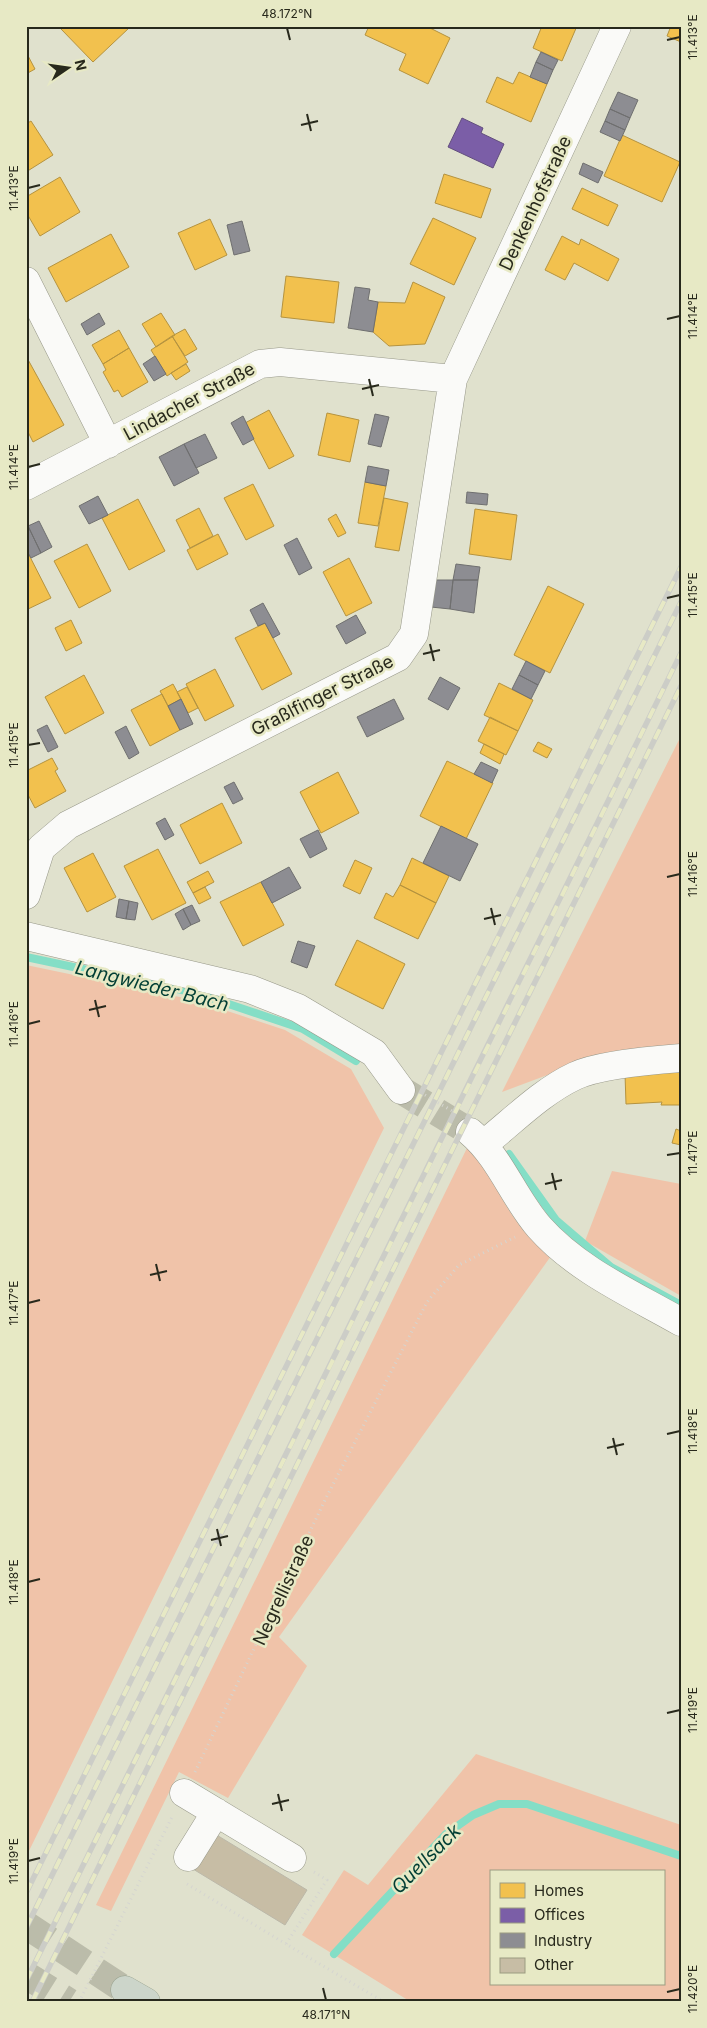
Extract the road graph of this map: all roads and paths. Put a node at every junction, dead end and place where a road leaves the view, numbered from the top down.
1 (617, 26) edge
2 (26, 281) edge
3 (453, 379) junction
4 (108, 444) junction
5 (26, 486) edge
6 (26, 895) edge
7 (26, 936) edge
8 (681, 1058) edge
9 (411, 1091) joint
10 (471, 1131) junction
11 (539, 1226) junction
12 (681, 1322) edge
13 (184, 1793) junction
14 (216, 1812) junction
15 (188, 1857) joint
16 (292, 1858) joint
17 (286, 1944) junction
18 (79, 2002) edge
19 (384, 2002) edge

1 - 3 street, Denkenhofstraße
2 - 4 street
3 - 4 street, Lindacher Straße
3 - 6 street, Graßlfinger Straße
4 - 5 street, Lindacher Straße
7 - 9 street
8 - 10 street
9 - 10 path
10 - 11 street
11 - 12 street
11 - 13 path, Negrellistraße
13 - 14 street
13 - 18 path, Negrellistraße
14 - 15 street
14 - 16 street
15 - 17 path
16 - 17 path
17 - 19 path

